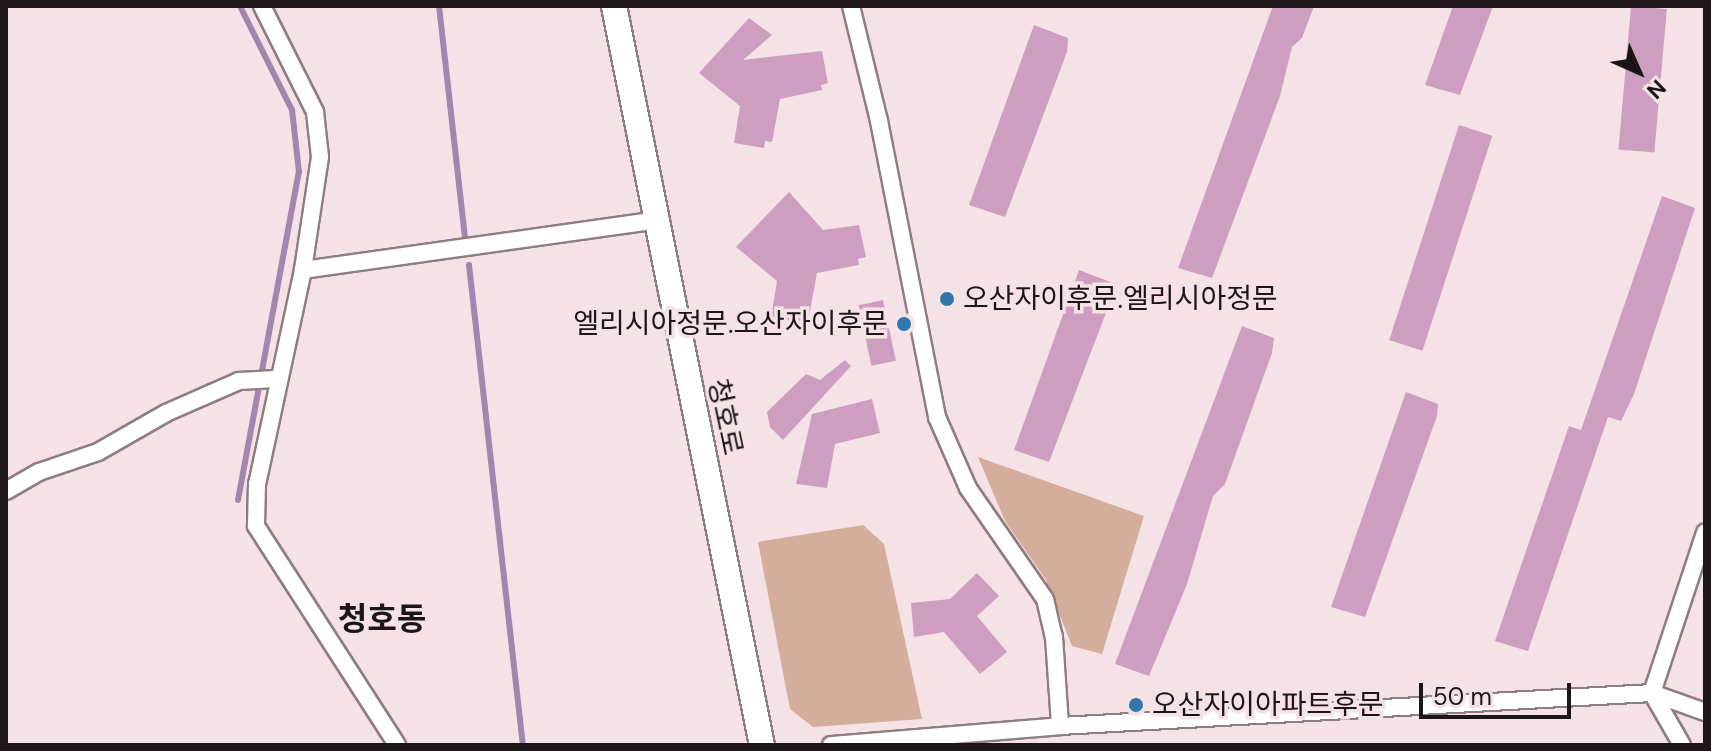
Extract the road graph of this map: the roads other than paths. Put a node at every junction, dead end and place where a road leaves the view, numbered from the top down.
1 (262, 6) edge
2 (614, 6) edge
3 (851, 6) edge
4 (653, 221) junction
5 (303, 270) junction
6 (275, 379) junction
7 (6, 491) edge
8 (1705, 533) edge
9 (1652, 693) junction
10 (1705, 712) edge
11 (1060, 726) junction
12 (397, 745) edge
13 (762, 745) edge
14 (831, 745) edge
15 (860, 745) edge
16 (1682, 745) edge

1 - 5 street
2 - 4 street, 청호로
3 - 11 street
4 - 5 street
4 - 13 street, 청호로
5 - 6 street
6 - 7 street
6 - 12 street
8 - 9 street
9 - 10 street
9 - 11 street
9 - 16 street
11 - 15 street
14 - 15 street

